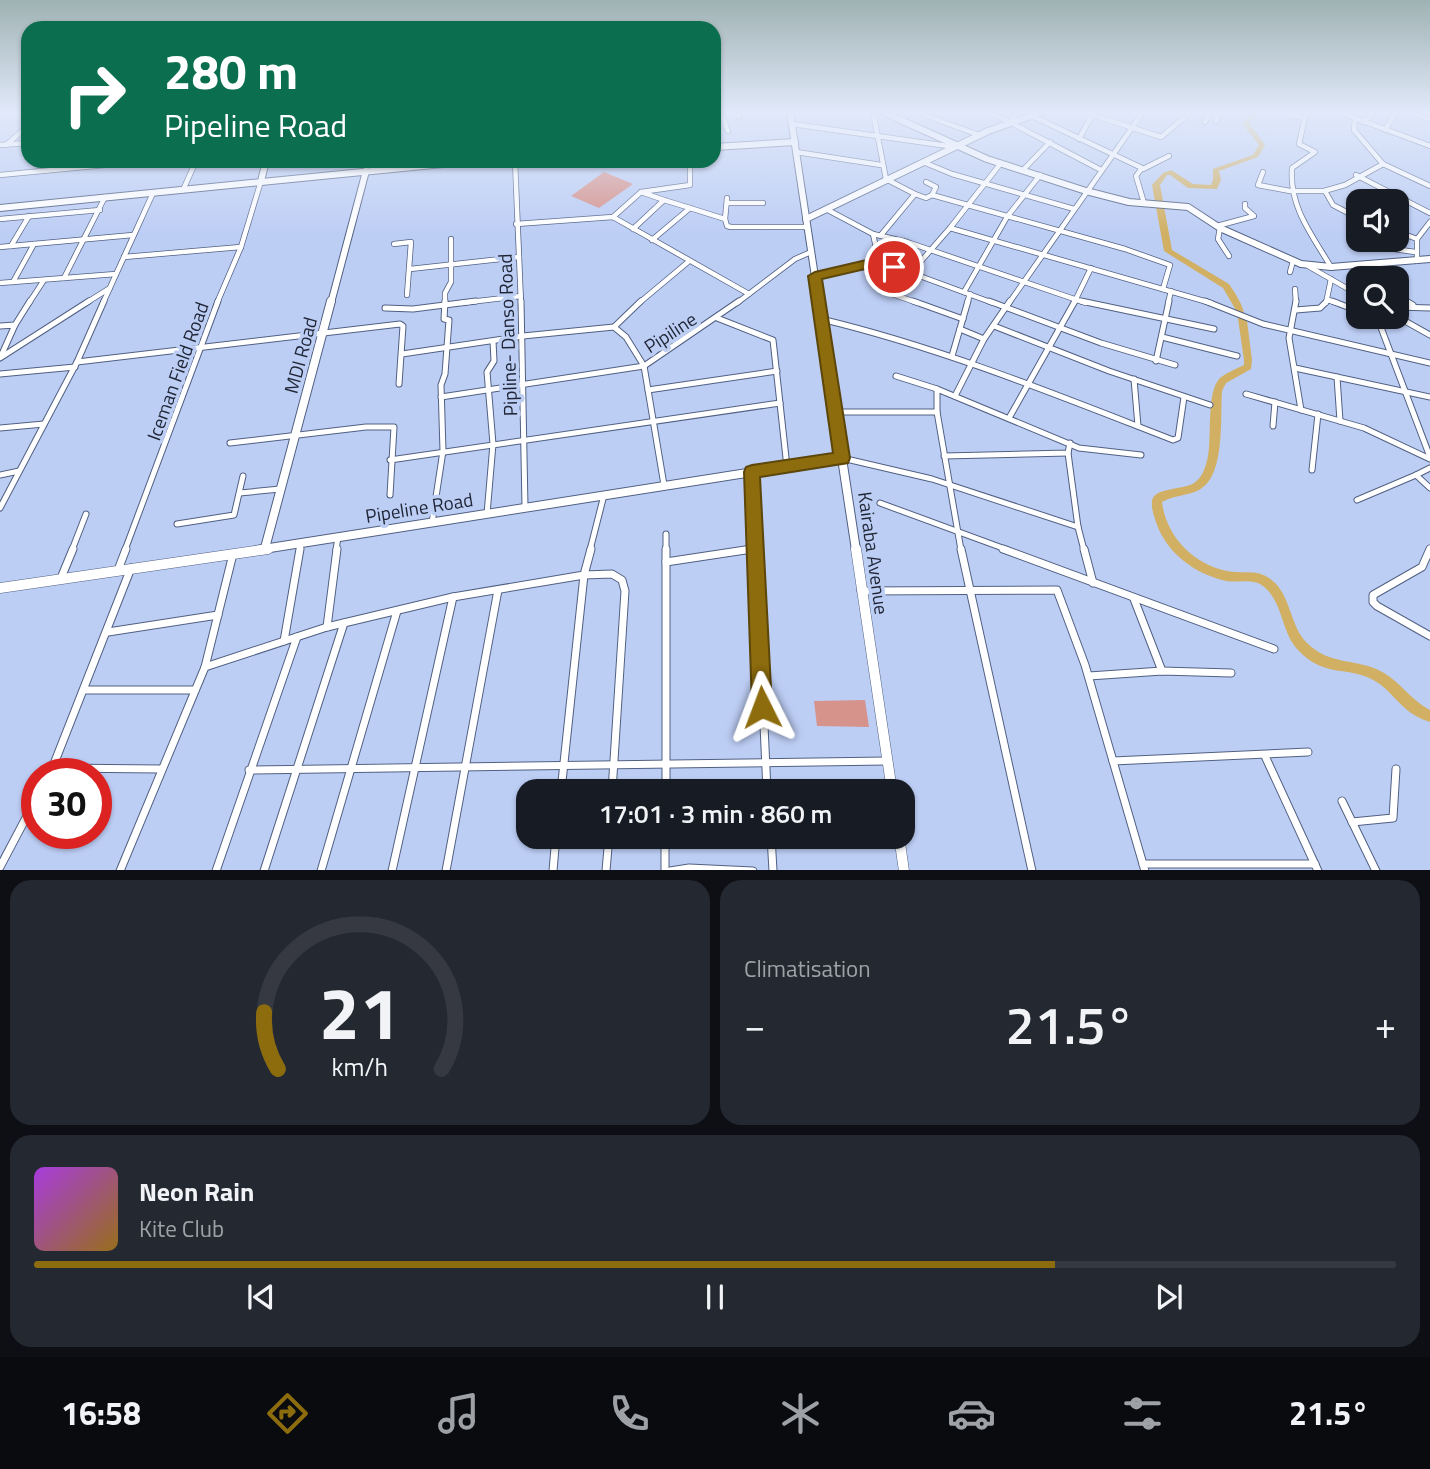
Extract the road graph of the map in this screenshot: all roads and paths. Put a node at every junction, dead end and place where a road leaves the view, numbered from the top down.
1 (796, 152) edge
2 (800, 153) edge
3 (879, 153) edge
4 (943, 153) edge
5 (974, 153) edge
6 (1040, 153) edge
7 (1069, 153) edge
8 (1110, 153) edge
9 (1314, 153) edge
10 (1373, 153) edge
11 (1113, 154) junction
12 (1169, 156) dead end
13 (923, 162) junction
14 (1001, 163) junction
15 (1383, 164) junction
16 (881, 165) junction
17 (74, 168) edge
18 (193, 168) edge
19 (264, 168) edge
20 (381, 168) edge
21 (514, 168) edge
22 (690, 168) edge
23 (1143, 169) junction
24 (1023, 170) junction
25 (1101, 170) junction
26 (366, 171) junction
27 (1263, 172) dead end
28 (0, 175) edge
29 (1040, 175) junction
30 (1356, 176) junction
31 (886, 179) junction
32 (261, 181) junction
33 (926, 182) dead end
34 (985, 184) junction
35 (1430, 186) edge
36 (183, 190) junction
37 (1086, 191) junction
38 (1325, 191) junction
39 (641, 192) junction
40 (1290, 192) junction
41 (153, 193) junction
42 (915, 194) junction
43 (932, 195) junction
44 (1024, 196) junction
45 (105, 197) junction
46 (664, 200) junction
47 (763, 203) dead end
48 (1144, 204) junction
49 (1245, 204) dead end
50 (967, 205) junction
51 (0, 208) edge
52 (690, 208) junction
53 (100, 209) junction
54 (826, 209) junction
55 (1074, 209) junction
56 (1346, 212) edge
57 (1430, 213) edge
58 (29, 216) junction
59 (613, 217) junction
60 (1007, 217) junction
61 (0, 219) edge
62 (725, 219) junction
63 (807, 223) junction
64 (516, 224) junction
65 (1429, 224) edge
66 (1218, 227) junction
67 (950, 228) junction
68 (633, 229) junction
69 (1061, 231) junction
70 (873, 234) junction
71 (134, 235) junction
72 (881, 235) junction
73 (1409, 236) edge
74 (85, 239) junction
75 (451, 239) dead end
76 (993, 239) junction
77 (1417, 239) junction
78 (652, 240) junction
79 (34, 244) junction
80 (394, 244) dead end
81 (11, 246) junction
82 (0, 247) edge
83 (241, 247) junction
84 (930, 251) junction
85 (1409, 251) edge
86 (811, 252) junction
87 (1415, 252) junction
88 (1044, 255) junction
89 (124, 257) junction
90 (519, 257) junction
91 (1229, 257) dead end
92 (1430, 259) edge
93 (879, 261) junction
94 (1293, 261) junction
95 (1417, 261) junction
96 (688, 262) junction
97 (451, 264) junction
98 (1308, 266) junction
99 (976, 267) junction
100 (1331, 267) junction
101 (1091, 268) junction
102 (410, 269) junction
103 (1290, 272) dead end
104 (116, 274) junction
105 (910, 274) junction
106 (815, 276) junction
107 (64, 278) junction
108 (1332, 279) junction
109 (44, 280) junction
110 (13, 282) junction
111 (0, 283) edge
112 (1024, 284) junction
113 (1346, 285) edge
114 (111, 288) junction
115 (1163, 289) junction
116 (1295, 289) dead end
117 (1171, 291) junction
118 (967, 293) junction
119 (749, 294) junction
120 (407, 295) dead end
121 (521, 296) junction
122 (1075, 300) junction
123 (1328, 300) junction
124 (1409, 303) edge
125 (443, 305) junction
126 (1346, 307) edge
127 (1409, 307) edge
128 (1416, 307) junction
129 (385, 308) dead end
130 (1008, 308) junction
131 (1430, 308) edge
132 (1296, 310) junction
133 (717, 318) junction
134 (1165, 318) junction
135 (821, 319) junction
136 (963, 319) junction
137 (1409, 323) edge
138 (15, 325) junction
139 (0, 326) edge
140 (994, 326) junction
141 (614, 327) junction
142 (960, 329) junction
143 (1061, 329) junction
144 (1214, 329) dead end
145 (1381, 329) edge
146 (1291, 332) junction
147 (323, 333) junction
148 (1430, 335) edge
149 (523, 336) junction
150 (1162, 337) junction
151 (984, 339) junction
152 (493, 341) junction
153 (202, 348) junction
154 (447, 348) junction
155 (1048, 348) junction
156 (402, 354) junction
157 (1390, 354) junction
158 (952, 356) junction
159 (1237, 356) dead end
160 (0, 358) edge
161 (1156, 360) junction
162 (971, 362) junction
163 (1430, 363) edge
164 (76, 364) junction
165 (1175, 365) dead end
166 (644, 366) junction
167 (1295, 368) junction
168 (777, 371) junction
169 (0, 374) edge
170 (896, 376) dead end
171 (1337, 377) junction
172 (1134, 379) junction
173 (1028, 383) junction
174 (399, 384) dead end
175 (524, 385) junction
176 (937, 389) junction
177 (648, 390) junction
178 (488, 391) junction
179 (1405, 392) junction
180 (1246, 394) dead end
181 (955, 396) junction
182 (441, 397) junction
183 (1184, 397) junction
184 (1430, 397) edge
185 (1275, 402) junction
186 (779, 403) junction
187 (1210, 405) dead end
188 (1301, 410) junction
189 (835, 412) junction
190 (937, 412) junction
191 (1318, 415) junction
192 (1009, 418) junction
193 (1340, 421) junction
194 (653, 422) junction
195 (44, 424) junction
196 (1138, 426) junction
197 (1273, 426) dead end
198 (0, 428) edge
199 (295, 436) junction
200 (525, 439) junction
201 (230, 443) dead end
202 (1070, 443) junction
203 (493, 444) junction
204 (443, 451) junction
205 (1068, 453) junction
206 (1141, 455) dead end
207 (944, 456) junction
208 (842, 458) junction
209 (1430, 458) edge
210 (390, 460) junction
211 (787, 467) junction
212 (1430, 468) edge
213 (1312, 470) dead end
214 (19, 471) junction
215 (752, 472) junction
216 (0, 475) edge
217 (1416, 475) junction
218 (243, 476) dead end
219 (663, 485) junction
220 (950, 485) junction
221 (1430, 488) edge
222 (280, 489) junction
223 (240, 493) junction
224 (390, 495) dead end
225 (604, 495) junction
226 (1357, 500) dead end
227 (880, 502) dead end
228 (525, 507) junction
229 (0, 508) edge
230 (86, 514) dead end
231 (487, 514) junction
232 (432, 523) junction
233 (177, 524) dead end
234 (1078, 527) junction
235 (959, 530) junction
236 (666, 534) dead end
237 (338, 537) junction
238 (301, 543) junction
239 (265, 548) junction
240 (755, 548) junction
241 (1430, 549) edge
242 (233, 554) junction
243 (666, 562) junction
244 (1422, 567) junction
245 (131, 568) junction
246 (118, 570) junction
247 (1430, 571) edge
248 (584, 575) junction
249 (61, 578) junction
250 (1093, 583) junction
251 (0, 588) edge
252 (498, 590) junction
253 (968, 590) junction
254 (861, 591) junction
255 (453, 597) junction
256 (1134, 599) junction
257 (397, 611) junction
258 (218, 615) junction
259 (344, 623) junction
260 (327, 627) junction
261 (108, 632) junction
262 (1430, 636) edge
263 (298, 637) junction
264 (284, 641) junction
265 (1274, 649) dead end
266 (205, 667) junction
267 (1161, 671) junction
268 (1231, 673) dead end
269 (1088, 676) junction
270 (84, 690) junction
271 (195, 690) junction
272 (1308, 752) dead end
273 (1265, 756) junction
274 (57, 758) edge
275 (764, 760) junction
276 (666, 761) junction
277 (887, 761) junction
278 (1114, 761) junction
279 (614, 763) junction
280 (564, 765) junction
281 (350, 768) junction
282 (415, 768) junction
283 (464, 768) junction
284 (161, 769) junction
285 (299, 769) junction
286 (1396, 769) dead end
287 (112, 770) edge
288 (249, 770) junction
289 (562, 779) edge
290 (613, 779) edge
291 (666, 779) edge
292 (766, 779) edge
293 (890, 779) edge
294 (1342, 800) dead end
295 (1352, 822) junction
296 (21, 827) edge
297 (555, 849) edge
298 (608, 849) edge
299 (665, 849) edge
300 (772, 849) edge
301 (901, 849) edge
302 (0, 867) edge
303 (1144, 867) edge
304 (1316, 867) edge
305 (120, 870) edge
306 (216, 870) edge
307 (264, 870) edge
308 (321, 870) edge
309 (392, 870) edge
310 (446, 870) edge
311 (553, 870) edge
312 (606, 870) edge
313 (665, 870) edge
314 (670, 870) edge
315 (753, 870) edge
316 (773, 870) edge
317 (904, 870) edge
318 (1032, 870) edge
319 (1376, 870) edge

1 - 63 street, Kairaba Avenue
2 - 16 street
3 - 16 street
4 - 13 street
5 - 14 street
6 - 24 street
7 - 25 street
8 - 11 street
9 - 40 street
10 - 15 street
11 - 23 street
11 - 25 street
12 - 23 street
13 - 31 street
13 - 34 street
14 - 24 street
14 - 34 street
15 - 30 street
15 - 35 street
16 - 31 street
17 - 28 street
18 - 36 street
19 - 32 street
20 - 26 street
21 - 64 street, Pipline- Danso Road
22 - 39 street
23 - 48 street
24 - 29 street
25 - 37 street
26 - 32 street
26 - 147 street, MDI Road
27 - 40 street
29 - 37 street
29 - 44 street
30 - 38 street
30 - 57 street
31 - 42 street
31 - 54 street
32 - 36 street
32 - 83 street, Iceman Field Road
33 - 43 street
34 - 44 street
34 - 50 street
36 - 41 street
37 - 48 street
37 - 55 street
38 - 40 street
38 - 56 street
39 - 46 street
39 - 59 street
40 - 100 street
41 - 45 street
41 - 71 street
42 - 43 street
42 - 72 street
43 - 50 street
44 - 55 street
44 - 60 street
45 - 51 street
45 - 53 street
46 - 52 street
46 - 68 street
47 - 62 street
48 - 66 street
49 - 66 street
50 - 60 street
50 - 67 street
52 - 62 street
52 - 78 street
53 - 58 street
53 - 74 street
54 - 63 street
54 - 70 street
55 - 69 street
58 - 61 street
58 - 81 street
59 - 64 street
59 - 68 street
60 - 69 street
60 - 76 street
62 - 63 street
63 - 86 street, Kairaba Avenue
64 - 90 street, Pipline- Danso Road
65 - 77 street
66 - 91 street
66 - 94 street
67 - 76 street
67 - 84 street
68 - 78 street
69 - 88 street
69 - 115 street
70 - 72 street
70 - 93 street
71 - 74 street
71 - 89 street
72 - 84 street
73 - 77 street
74 - 79 street
74 - 107 street
75 - 97 street
76 - 88 street
76 - 99 street
77 - 87 street
78 - 96 street
79 - 81 street
79 - 110 street
80 - 102 street
81 - 82 street
83 - 89 street
83 - 153 street, Iceman Field Road
84 - 99 street
84 - 105 street
85 - 87 street
86 - 106 street, Kairaba Avenue
86 - 119 street, Pipiline
87 - 95 street
88 - 101 street
88 - 112 street
89 - 104 street
90 - 97 street
90 - 121 street, Pipline- Danso Road
92 - 95 street
93 - 105 street
93 - 106 street
94 - 98 street
94 - 103 street
95 - 100 street
96 - 119 street
96 - 141 street
97 - 102 street
97 - 125 street
98 - 100 street
98 - 108 street
99 - 112 street
99 - 118 street
101 - 115 street
101 - 122 street
102 - 120 street
104 - 107 street
104 - 114 street
105 - 118 street
105 - 136 street
106 - 135 street, Kairaba Avenue
107 - 109 street
108 - 113 street
108 - 123 street
109 - 110 street
109 - 138 street
110 - 111 street
112 - 122 street
112 - 130 street
114 - 160 street
114 - 164 street
115 - 117 street
116 - 132 street
117 - 134 street
117 - 146 street
118 - 130 street
118 - 136 street
119 - 133 street, Pipiline
121 - 125 street
121 - 149 street, Pipline- Danso Road
122 - 134 street
122 - 143 street
123 - 126 street
123 - 132 street
124 - 128 street
125 - 129 street
125 - 154 street
127 - 128 street
128 - 131 street
130 - 140 street
130 - 143 street
132 - 146 street
133 - 166 street, Pipiline
133 - 168 street
134 - 144 street
134 - 150 street
135 - 158 street
135 - 189 street, Kairaba Avenue
136 - 142 street
137 - 148 street
138 - 139 street
138 - 160 street
140 - 151 street
140 - 155 street
141 - 149 street
141 - 166 street
142 - 151 street
142 - 158 street
143 - 155 street
143 - 161 street
145 - 157 street
146 - 157 street
146 - 167 street
147 - 153 street
147 - 156 street
147 - 199 street, MDI Road
149 - 152 street
149 - 175 street, Pipline- Danso Road
150 - 159 street
150 - 161 street
151 - 162 street
152 - 154 street
152 - 178 street
153 - 164 street
153 - 246 street, Iceman Field Road
154 - 156 street
154 - 182 street
155 - 172 street
155 - 173 street
156 - 174 street
157 - 163 street
157 - 179 street
158 - 162 street
161 - 165 street
162 - 173 street
162 - 181 street
164 - 169 street
164 - 195 street
166 - 175 street, Pipiline
166 - 177 street
167 - 171 street
167 - 188 street
168 - 177 street
168 - 186 street
170 - 176 street
171 - 179 street
171 - 193 street
172 - 183 street
172 - 196 street
173 - 192 street
173 - 196 street
175 - 178 street, Pipiline
175 - 200 street, Pipline- Danso Road
176 - 181 street
176 - 190 street
177 - 194 street
178 - 182 street, Pipiline
178 - 203 street
179 - 184 street
179 - 209 street
180 - 185 street
181 - 192 street
182 - 204 street
183 - 187 street
183 - 196 street
185 - 188 street
185 - 197 street
186 - 194 street
186 - 211 street
188 - 191 street
189 - 190 street
189 - 208 street, Kairaba Avenue
190 - 207 street
191 - 193 street
191 - 213 street
192 - 202 street
193 - 209 street
194 - 200 street
194 - 219 street
195 - 198 street
195 - 214 street
199 - 201 street
199 - 210 street
199 - 222 street, MDI Road
200 - 203 street
200 - 228 street, Pipline- Danso Road
202 - 205 street
202 - 206 street
203 - 204 street
203 - 231 street
204 - 210 street
204 - 232 street
205 - 207 street
205 - 234 street
207 - 220 street
208 - 211 street, Pipeline Road
208 - 220 street
208 - 254 street, Kairaba Avenue
210 - 224 street
211 - 215 street, Pipeline Road
212 - 217 street
214 - 216 street
214 - 229 street
215 - 219 street, Pipeline Road
215 - 240 street
217 - 221 street
217 - 226 street
218 - 223 street
219 - 225 street, Pipeline Road
220 - 234 street
220 - 235 street
222 - 223 street
222 - 239 street, MDI Road
223 - 233 street
225 - 228 street, Pipeline Road
225 - 248 street
227 - 235 street
228 - 231 street, Pipeline Road
230 - 249 street
231 - 232 street, Pipeline Road
232 - 237 street, Pipeline Road
234 - 250 street
235 - 250 street
235 - 253 street
236 - 243 street
237 - 238 street, Pipeline Road
237 - 260 street
238 - 239 street, Pipeline Road
238 - 264 street
239 - 242 street, Pipeline Road
240 - 243 street
240 - 275 street
241 - 244 street
242 - 245 street, Pipeline Road
242 - 258 street
243 - 276 street
244 - 247 street
244 - 262 street
245 - 246 street, Pipeline Road
245 - 261 street
246 - 249 street, Pipeline Road
248 - 252 street
248 - 279 street
248 - 280 street
249 - 251 street, Pipeline Road
250 - 256 street
252 - 255 street
252 - 283 street
253 - 254 street
253 - 269 street
253 - 318 street
254 - 277 street, Kairaba Avenue
255 - 257 street
255 - 282 street
256 - 265 street
256 - 267 street
257 - 259 street
257 - 281 street
258 - 261 street
258 - 266 street
259 - 260 street
259 - 285 street
260 - 263 street
261 - 270 street
263 - 264 street
263 - 288 street
264 - 266 street
266 - 271 street
267 - 268 street
267 - 269 street
269 - 278 street
270 - 271 street
270 - 274 street
271 - 284 street
272 - 273 street
273 - 278 street
273 - 304 street
275 - 276 street
275 - 277 street
275 - 292 street
276 - 279 street
276 - 291 street
277 - 293 street, Kairaba Avenue
278 - 303 street
279 - 280 street
279 - 290 street
280 - 283 street
280 - 289 street
281 - 282 street
281 - 285 street
281 - 308 street
282 - 283 street
282 - 309 street
283 - 310 street
284 - 287 street
284 - 305 street
285 - 288 street
285 - 307 street
286 - 295 street
288 - 306 street
294 - 295 street
295 - 319 street
296 - 302 street
297 - 311 street
298 - 312 street
299 - 313 street
300 - 316 street
301 - 317 street
303 - 304 street
314 - 315 street

